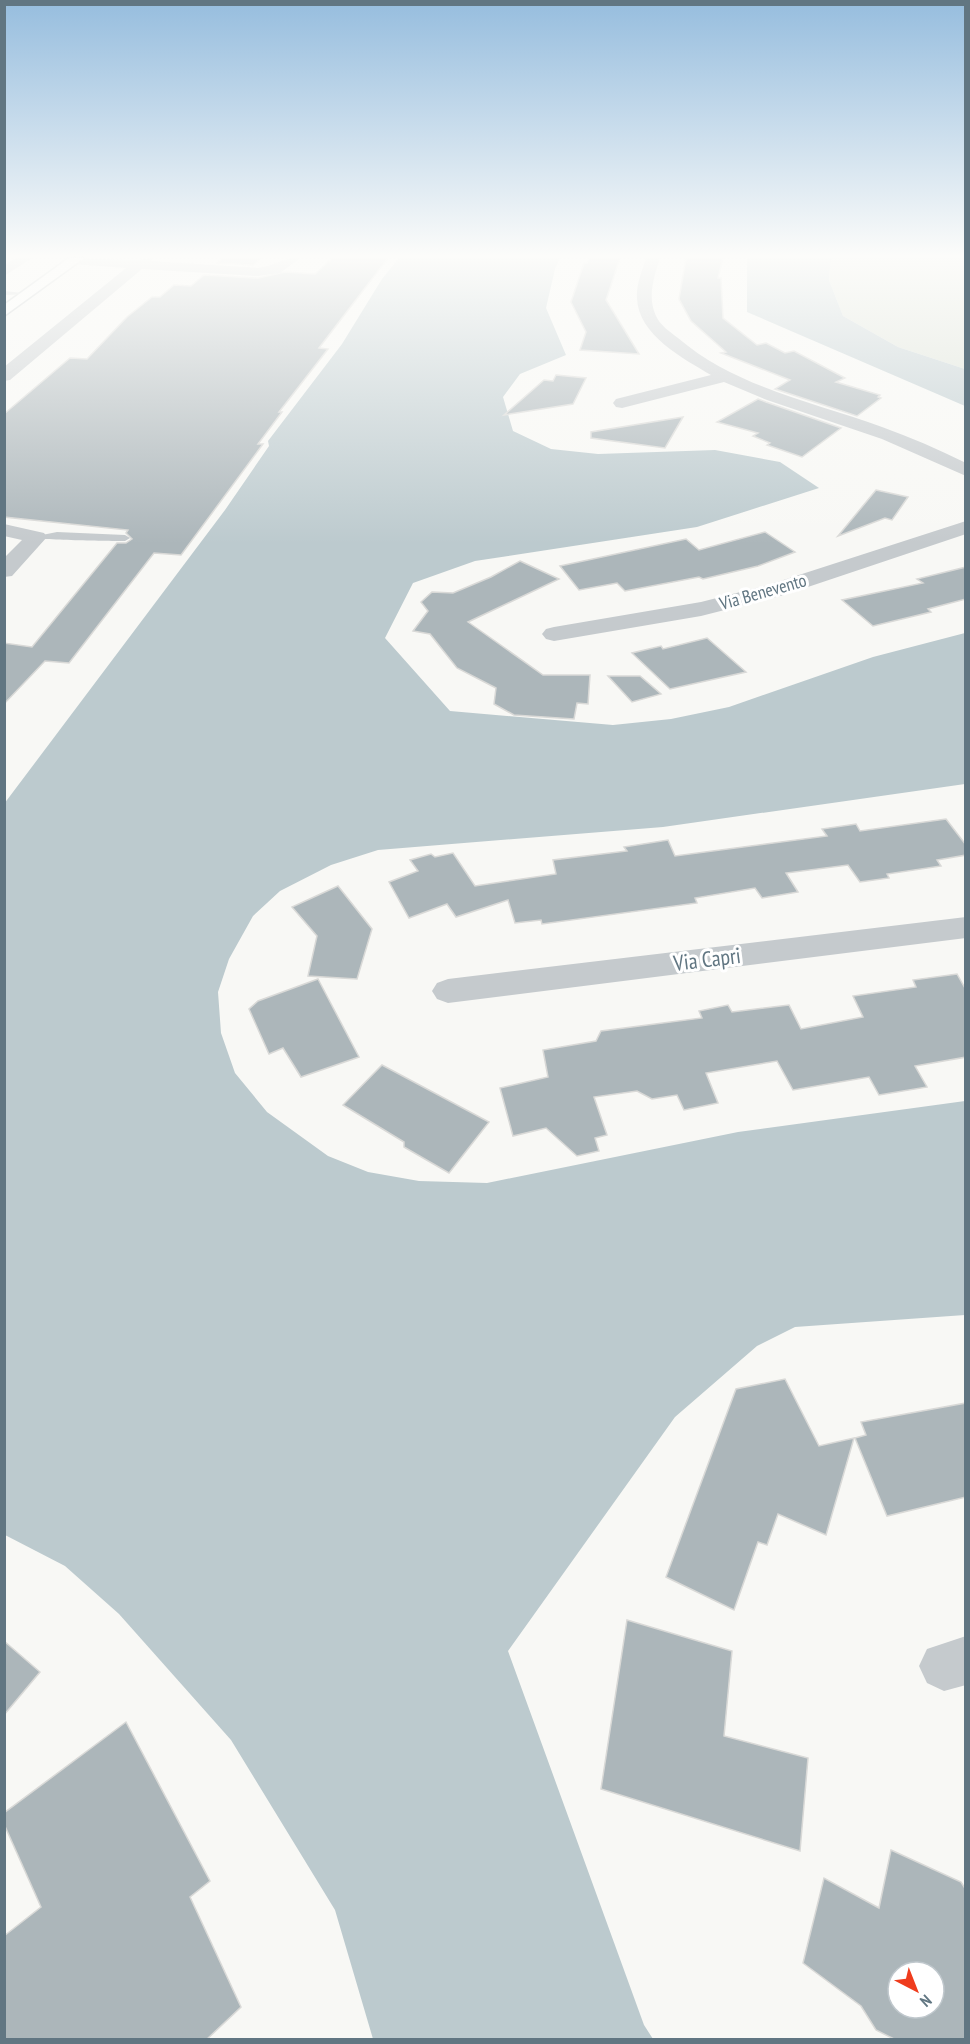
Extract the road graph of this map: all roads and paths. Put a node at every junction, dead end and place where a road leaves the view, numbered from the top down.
1 (31, 353) edge
2 (687, 353) edge
3 (4, 376) edge
4 (725, 377) junction
5 (622, 403) dead end
6 (966, 470) edge
7 (966, 527) edge
8 (4, 530) edge
9 (37, 537) junction
10 (125, 538) dead end
11 (4, 571) edge
12 (554, 634) dead end
13 (966, 927) edge
14 (448, 991) dead end

1 - 3 street
2 - 4 street
4 - 5 street
4 - 6 street
7 - 12 street, Via Benevento
8 - 9 street
9 - 10 lane
9 - 11 street
13 - 14 street, Via Capri

